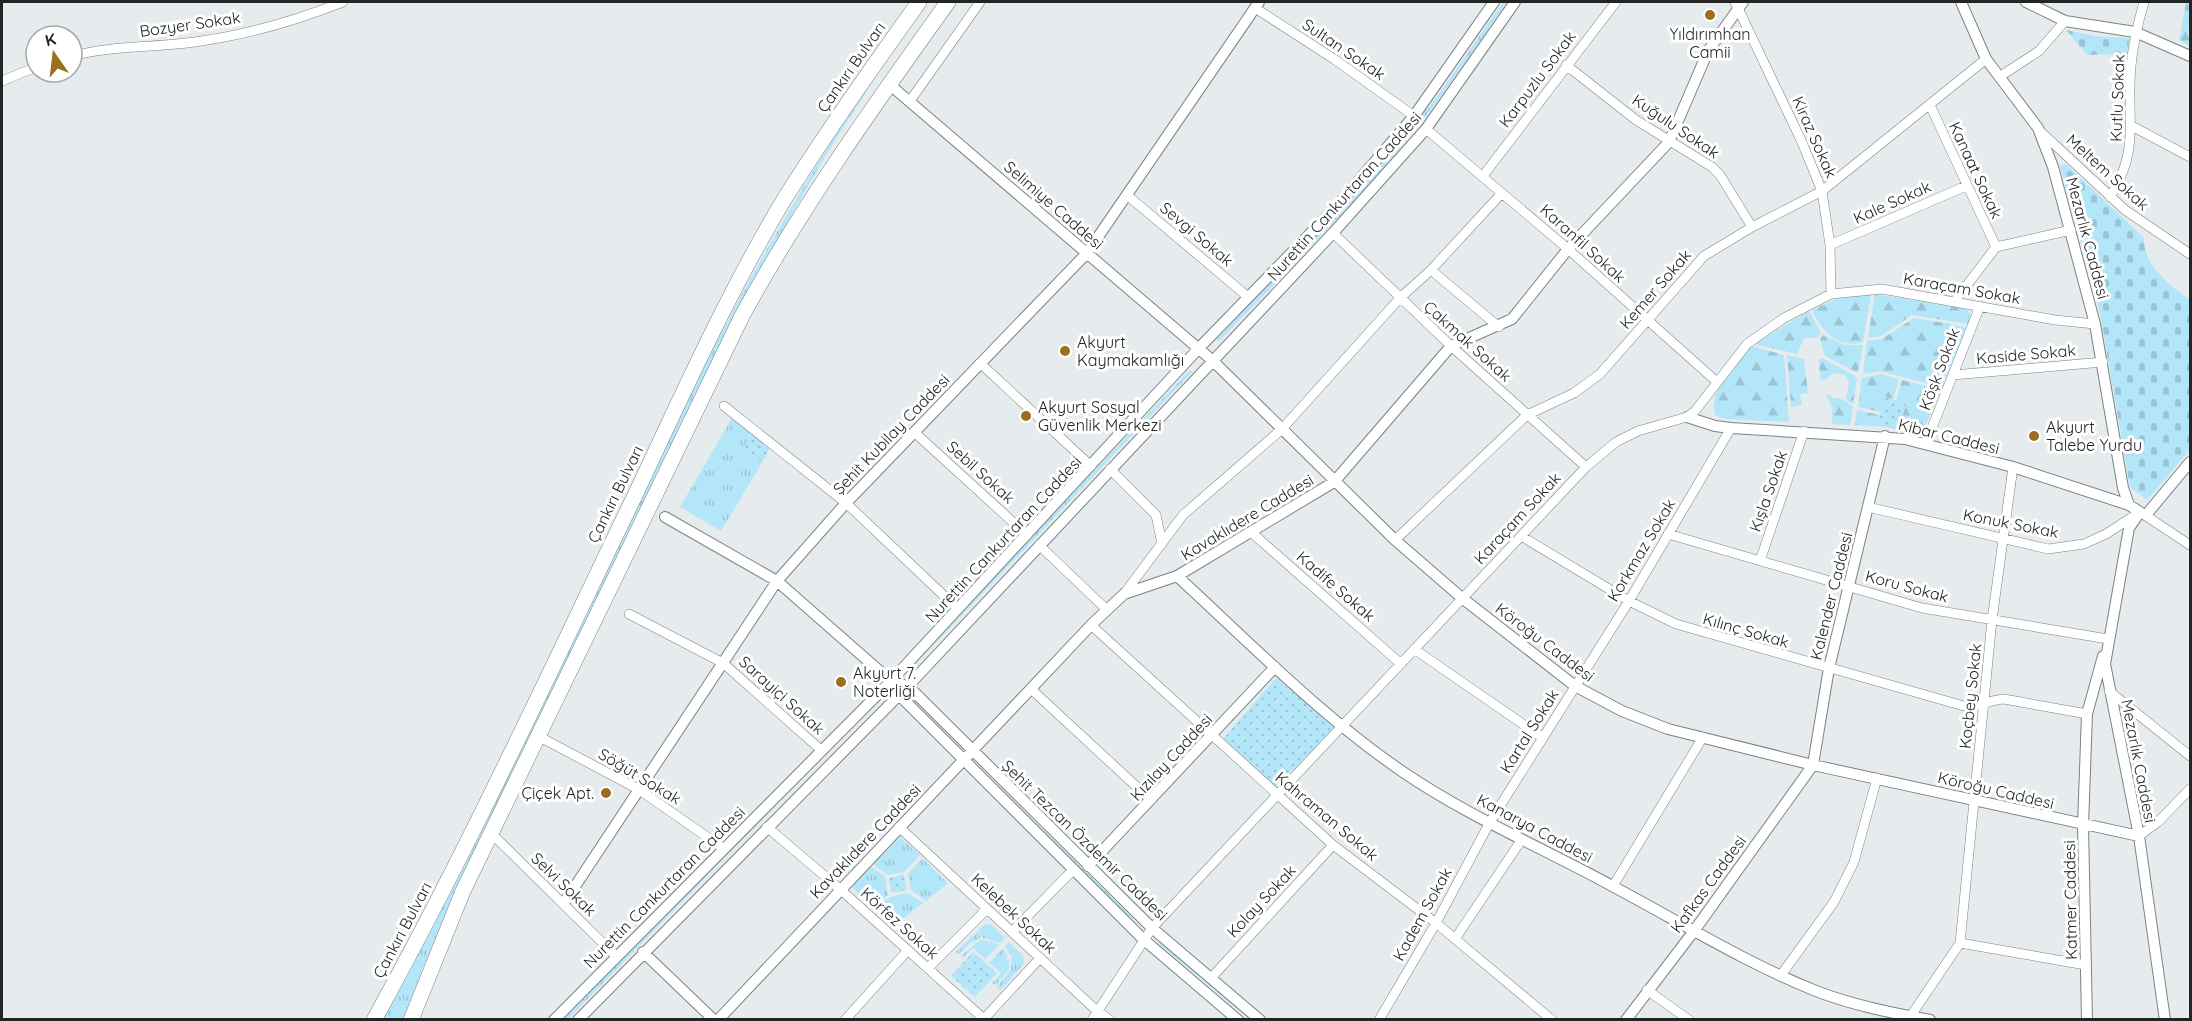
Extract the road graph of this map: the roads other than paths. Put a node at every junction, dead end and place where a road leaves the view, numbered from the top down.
1 (343, 2) edge
2 (919, 2) edge
3 (948, 2) edge
4 (980, 2) edge
5 (1494, 2) edge
6 (1515, 2) edge
7 (1961, 2) edge
8 (2026, 2) edge
9 (2144, 2) edge
10 (1612, 3) edge
11 (1739, 3) edge
12 (1257, 5) edge
13 (2065, 21) junction
14 (2135, 32) junction
15 (84, 55) edge
16 (2190, 56) edge
17 (1986, 59) junction
18 (1566, 65) junction
19 (24, 72) edge
20 (1999, 77) junction
21 (2, 81) edge
22 (889, 84) junction
23 (910, 101) junction
24 (1930, 105) junction
25 (1414, 116) junction
26 (2130, 125) junction
27 (1426, 129) junction
28 (2038, 129) junction
29 (1668, 142) junction
30 (2190, 157) edge
31 (1483, 176) junction
32 (1966, 186) junction
33 (1822, 190) junction
34 (1502, 193) junction
35 (1127, 195) junction
36 (2110, 197) junction
37 (1752, 227) junction
38 (2071, 230) junction
39 (1333, 233) junction
40 (1830, 245) junction
41 (1996, 247) junction
42 (1568, 249) junction
43 (1088, 253) junction
44 (2190, 254) edge
45 (1431, 270) junction
46 (1831, 294) junction
47 (1248, 297) junction
48 (1400, 298) junction
49 (1954, 302) junction
50 (1980, 306) junction
51 (1647, 322) junction
52 (2095, 324) junction
53 (1499, 327) junction
54 (1451, 346) junction
55 (1199, 348) junction
56 (1213, 361) junction
57 (2103, 362) junction
58 (980, 363) junction
59 (1953, 375) junction
60 (1717, 382) junction
61 (724, 406) dead end
62 (1527, 415) junction
63 (1686, 417) junction
64 (1731, 428) junction
65 (1282, 429) junction
66 (1804, 431) junction
67 (914, 432) junction
68 (1885, 436) junction
69 (1926, 443) junction
70 (2190, 462) edge
71 (1091, 466) junction
72 (1586, 467) junction
73 (2013, 467) junction
74 (1110, 469) junction
75 (1334, 482) junction
76 (846, 503) junction
77 (2129, 505) junction
78 (1868, 507) junction
79 (2143, 514) junction
80 (665, 517) dead end
81 (1251, 532) junction
82 (1668, 534) junction
83 (1027, 535) junction
84 (1521, 536) junction
85 (2003, 538) junction
86 (1395, 540) junction
87 (1162, 544) junction
88 (1039, 545) junction
89 (2190, 545) edge
90 (1760, 561) junction
91 (1178, 576) junction
92 (777, 581) junction
93 (1850, 586) junction
94 (1124, 594) junction
95 (1462, 598) junction
96 (1629, 601) junction
97 (958, 609) junction
98 (1107, 610) junction
99 (629, 614) dead end
100 (1992, 620) junction
101 (1091, 625) junction
102 (2108, 639) junction
103 (1414, 649) junction
104 (723, 663) junction
105 (1401, 664) junction
106 (1275, 668) junction
107 (1829, 668) junction
108 (890, 681) junction
109 (908, 686) junction
110 (1575, 686) junction
111 (1031, 689) junction
112 (2109, 691) junction
113 (897, 697) junction
114 (1984, 703) junction
115 (2087, 714) junction
116 (1343, 725) junction
117 (1213, 734) junction
118 (538, 736) junction
119 (1703, 737) junction
120 (1543, 738) junction
121 (821, 750) junction
122 (972, 751) junction
123 (2190, 756) edge
124 (963, 761) junction
125 (1813, 765) junction
126 (1877, 778) junction
127 (638, 789) junction
128 (2190, 789) edge
129 (1278, 796) junction
130 (1151, 800) junction
131 (1974, 801) junction
132 (1490, 822) junction
133 (2083, 826) junction
134 (767, 827) junction
135 (899, 827) junction
136 (491, 833) junction
137 (2139, 836) junction
138 (1522, 839) junction
139 (1333, 845) junction
140 (723, 848) junction
141 (1088, 866) junction
142 (1073, 870) junction
143 (1613, 886) junction
144 (840, 889) junction
145 (564, 903) junction
146 (987, 909) junction
147 (1436, 923) junction
148 (1152, 928) junction
149 (1694, 931) junction
150 (1012, 932) junction
151 (1143, 939) junction
152 (1455, 939) junction
153 (1960, 944) junction
154 (908, 950) junction
155 (643, 952) junction
156 (616, 956) junction
157 (1040, 958) junction
158 (2086, 965) junction
159 (928, 968) junction
160 (1782, 975) junction
161 (1212, 977) junction
162 (1647, 990) junction
163 (1094, 1015) edge
164 (1910, 1018) edge
165 (984, 1019) edge
166 (374, 1020) edge
167 (411, 1020) edge
168 (554, 1020) edge
169 (578, 1020) edge
170 (716, 1020) edge
171 (845, 1020) edge
172 (1110, 1020) edge
173 (1238, 1020) edge
174 (1260, 1020) edge
175 (1379, 1020) edge
176 (1552, 1020) edge
177 (1626, 1020) edge
178 (1689, 1020) edge
179 (1930, 1020) edge
180 (2087, 1020) edge
181 (2165, 1020) edge

1 - 15 street, Bozyer Sokak
2 - 166 highway, Çankırı Bulvarı
3 - 22 highway
4 - 23 street
5 - 25 street, Nurettin Cankurtaran Caddesi
6 - 27 street, Nurettin Cankurtaran Caddesi
7 - 17 street, Mezarlık Caddesi
8 - 13 street
9 - 14 street, Kutlu Sokak
10 - 18 street, Karpuzlu Sokak
11 - 29 street, Kavaklıdere Caddesi
11 - 33 street, Kiraz Sokak
12 - 25 street, Sultan Sokak
12 - 35 street, Şehit Kubilay Caddesi
13 - 14 street
13 - 20 street
14 - 16 street
14 - 26 street, Kutlu Sokak
17 - 20 street, Mezarlık Caddesi
17 - 24 street, Kemer Sokak
18 - 29 street, Kuğulu Sokak
18 - 31 street, Karpuzlu Sokak
19 - 21 street
20 - 28 street, Mezarlık Caddesi
22 - 23 street, Selimiye Caddesi
22 - 118 highway
23 - 43 street, Selimiye Caddesi
24 - 32 street, Kanaat Sokak
24 - 33 street, Kemer Sokak
25 - 47 street, Nurettin Cankurtaran Caddesi
26 - 30 street
26 - 36 street, Kutlu Sokak
27 - 31 street, Karanfil Sokak
27 - 39 street, Nurettin Cankurtaran Caddesi
28 - 36 street, Meltem Sokak
28 - 38 street, Mezarlık Caddesi
29 - 37 street, Kuğulu Sokak
29 - 42 street, Kavaklıdere Caddesi
31 - 34 street, Karanfil Sokak
32 - 40 street, Kale Sokak
32 - 41 street, Kanaat Sokak
33 - 37 street, Kemer Sokak
33 - 40 street, Kiraz Sokak
34 - 42 street, Karanfil Sokak
34 - 45 street
35 - 43 street, Şehit Kubilay Caddesi
35 - 47 street, Sevgi Sokak
36 - 44 street, Meltem Sokak
37 - 51 street, Kemer Sokak
38 - 41 street
38 - 52 street, Mezarlık Caddesi
39 - 48 street, Çakmak Sokak
39 - 56 street, Nurettin Cankurtaran Caddesi
40 - 46 street, Kiraz Sokak
41 - 49 street
42 - 51 street, Karanfil Sokak
42 - 53 street, Kavaklıdere Caddesi
43 - 55 street, Selimiye Caddesi
43 - 58 street, Şehit Kubilay Caddesi
45 - 48 street
45 - 53 street
46 - 49 street, Karaçam Sokak
46 - 60 street, Karaçam Sokak
47 - 55 street, Nurettin Cankurtaran Caddesi
48 - 54 street, Çakmak Sokak
48 - 65 street
49 - 50 street, Karaçam Sokak
50 - 52 street, Karaçam Sokak
50 - 59 street, Köşk Sokak
51 - 60 street, Karanfil Sokak
51 - 62 street, Kemer Sokak
52 - 57 street, Mezarlık Caddesi
53 - 54 street, Kavaklıdere Caddesi
54 - 62 street, Çakmak Sokak
54 - 75 street, Kavaklıdere Caddesi
55 - 56 street, Köroğu Caddesi
55 - 71 street, Nurettin Cankurtaran Caddesi
56 - 65 street, Köroğu Caddesi
56 - 74 street, Nurettin Cankurtaran Caddesi
57 - 59 street, Kaside Sokak
57 - 77 street, Mezarlık Caddesi
58 - 67 street, Şehit Kubilay Caddesi
58 - 71 street
59 - 69 street, Köşk Sokak
60 - 63 street, Karaçam Sokak
61 - 76 street
62 - 72 street, Çakmak Sokak
62 - 86 street, Kemer Sokak
63 - 64 street, Kibar Caddesi
63 - 72 street, Karaçam Sokak
64 - 66 street, Kibar Caddesi
64 - 82 street, Korkmaz Sokak
65 - 75 street, Köroğu Caddesi
65 - 87 street
66 - 68 street, Kibar Caddesi
66 - 90 street, Kışla Sokak
67 - 76 street, Şehit Kubilay Caddesi
67 - 83 street, Sebil Sokak
68 - 69 street, Kibar Caddesi
68 - 78 street, Kalender Caddesi
69 - 73 street, Kibar Caddesi
70 - 79 street, Mezarlık Caddesi
71 - 83 street, Nurettin Cankurtaran Caddesi
72 - 84 street, Karaçam Sokak
73 - 77 street, Kibar Caddesi
73 - 85 street, Koçbey Sokak
74 - 87 street
74 - 88 street, Nurettin Cankurtaran Caddesi
75 - 81 street, Kavaklıdere Caddesi
75 - 86 street, Köroğu Caddesi
76 - 92 street, Şehit Kubilay Caddesi
76 - 97 street
77 - 79 street, Kibar Caddesi
78 - 85 street, Konuk Sokak
78 - 93 street, Kalender Caddesi
79 - 85 street, Konuk Sokak
79 - 89 street
79 - 102 street, Mezarlık Caddesi
80 - 92 street
81 - 91 street, Kavaklıdere Caddesi
81 - 105 street, Kadife Sokak
82 - 90 street, Koru Sokak
82 - 96 street, Korkmaz Sokak
83 - 97 street, Nurettin Cankurtaran Caddesi
84 - 95 street, Karaçam Sokak
84 - 96 street, Kılınç Sokak
85 - 100 street, Koçbey Sokak
86 - 95 street, Köroğu Caddesi
87 - 94 street
88 - 98 street
88 - 109 street, Nurettin Cankurtaran Caddesi
90 - 93 street, Koru Sokak
91 - 94 street, Kavaklıdere Caddesi
91 - 106 street, Kanarya Caddesi
92 - 104 street, Şehit Kubilay Caddesi
92 - 108 street
93 - 100 street, Koru Sokak
93 - 107 street, Kalender Caddesi
94 - 98 street, Kavaklıdere Caddesi
95 - 103 street, Karaçam Sokak
95 - 110 street, Köroğu Caddesi
96 - 107 street, Kılınç Sokak
96 - 110 street, Korkmaz Sokak
97 - 108 street, Nurettin Cankurtaran Caddesi
98 - 101 street, Kavaklıdere Caddesi
99 - 104 street, Sarayiçi Sokak
100 - 102 street, Koru Sokak
100 - 114 street, Koçbey Sokak
101 - 111 street, Kavaklıdere Caddesi
101 - 117 street, Kahraman Sokak
102 - 112 street, Mezarlık Caddesi
102 - 115 street, Katmer Caddesi
103 - 105 street, Karaçam Sokak
103 - 120 street
104 - 121 street, Sarayiçi Sokak
104 - 127 street, Şehit Kubilay Caddesi
105 - 116 street, Karaçam Sokak
106 - 116 street, Kanarya Caddesi
106 - 117 street, Kızılay Caddesi
107 - 114 street, Kılınç Sokak
107 - 125 street, Kalender Caddesi
108 - 109 street, Şehit Tezcan Özdemir Caddesi
108 - 113 street, Şehit Tezcan Özdemir Caddesi
108 - 121 street, Nurettin Cankurtaran Caddesi
109 - 113 street, Nurettin Cankurtaran Caddesi
109 - 122 street, Şehit Tezcan Özdemir Caddesi
110 - 119 street, Köroğu Caddesi
110 - 120 street, Kartal Sokak
111 - 122 street, Kavaklıdere Caddesi
111 - 130 street
112 - 123 street
112 - 137 street, Mezarlık Caddesi
113 - 124 street, Şehit Tezcan Özdemir Caddesi
113 - 134 street, Nurettin Cankurtaran Caddesi
114 - 115 street, Kılınç Sokak
114 - 131 street, Koçbey Sokak
115 - 133 street, Katmer Caddesi
116 - 129 street, Karaçam Sokak
116 - 132 street, Kanarya Caddesi
117 - 129 street, Kahraman Sokak
117 - 130 street, Kızılay Caddesi
118 - 127 street, Söğüt Sokak
118 - 136 highway
119 - 125 street, Köroğu Caddesi
119 - 143 street
120 - 132 street, Kartal Sokak
121 - 140 street, Nurettin Cankurtaran Caddesi
122 - 124 street, Kavaklıdere Caddesi
122 - 141 street, Şehit Tezcan Özdemir Caddesi
124 - 135 street, Kavaklıdere Caddesi
124 - 142 street, Şehit Tezcan Özdemir Caddesi
125 - 126 street, Köroğu Caddesi
125 - 149 street, Kafkas Caddesi
126 - 131 street, Köroğu Caddesi
126 - 160 street
127 - 140 street, Söğüt Sokak
127 - 145 street, Şehit Kubilay Caddesi
128 - 137 street
129 - 139 street, Kahraman Sokak
129 - 148 street, Karaçam Sokak
130 - 141 street, Kızılay Caddesi
131 - 133 street, Köroğu Caddesi
131 - 153 street, Koçbey Sokak
132 - 138 street, Kanarya Caddesi
132 - 147 street, Kadem Sokak
133 - 137 street, Köroğu Caddesi
133 - 158 street, Katmer Caddesi
134 - 144 street, Körfez Sokak
134 - 155 street, Nurettin Cankurtaran Caddesi
135 - 144 street, Kavaklıdere Caddesi
135 - 146 street, Kelebek Sokak
136 - 145 street, Selvi Sokak
136 - 167 highway
137 - 181 street, Mezarlık Caddesi
138 - 143 street, Kanarya Caddesi
138 - 152 street
139 - 147 street, Kahraman Sokak
139 - 161 street, Kolay Sokak
140 - 156 street, Nurettin Cankurtaran Caddesi
141 - 148 street, Şehit Tezcan Özdemir Caddesi
142 - 150 street
142 - 151 street, Şehit Tezcan Özdemir Caddesi
143 - 149 street, Kanarya Caddesi
144 - 154 street, Körfez Sokak
144 - 170 street, Kavaklıdere Caddesi
145 - 156 street, Selvi Sokak
146 - 150 street, Kelebek Sokak
146 - 159 street
147 - 152 street, Kahraman Sokak
147 - 175 street, Kadem Sokak
148 - 151 street, Karaçam Sokak
148 - 161 street, Şehit Tezcan Özdemir Caddesi
149 - 160 street, Kanarya Caddesi
149 - 162 street, Kafkas Caddesi
150 - 157 street, Kelebek Sokak
151 - 163 street, Karaçam Sokak
151 - 173 street, Şehit Tezcan Özdemir Caddesi
152 - 176 street, Kahraman Sokak
153 - 158 street
153 - 164 street, Koçbey Sokak
154 - 159 street, Körfez Sokak
154 - 171 street
155 - 169 street, Nurettin Cankurtaran Caddesi
155 - 170 street
156 - 168 street, Nurettin Cankurtaran Caddesi
157 - 163 street, Kelebek Sokak
157 - 165 street
158 - 180 street, Katmer Caddesi
159 - 165 street, Körfez Sokak
160 - 164 street, Kanarya Caddesi
161 - 174 street, Şehit Tezcan Özdemir Caddesi
162 - 177 street, Kafkas Caddesi
162 - 178 street
163 - 172 street, Kelebek Sokak
164 - 179 street, Kanarya Caddesi

